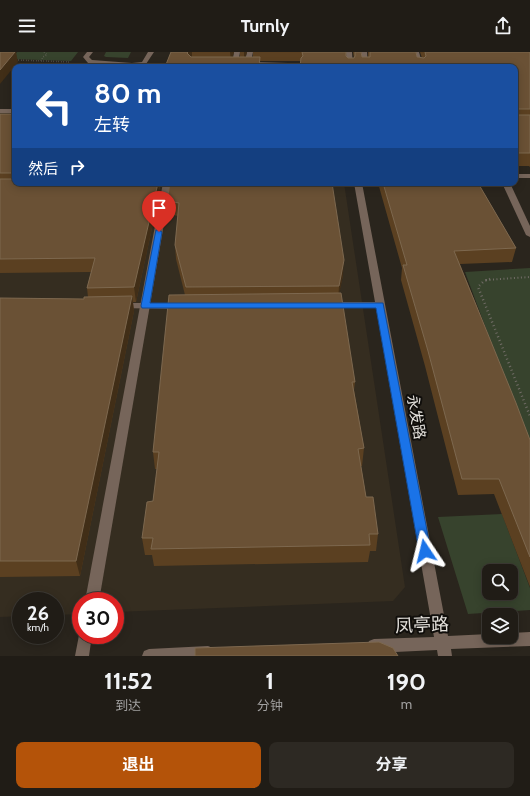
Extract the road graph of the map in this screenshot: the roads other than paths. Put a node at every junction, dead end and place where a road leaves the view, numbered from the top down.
1 (90, 52) edge
2 (151, 52) edge
3 (237, 52) edge
4 (250, 52) edge
5 (349, 52) edge
6 (364, 52) edge
7 (416, 52) edge
8 (116, 64) edge
9 (146, 64) edge
10 (228, 64) edge
11 (235, 64) junction
12 (248, 64) joint
13 (350, 64) edge
14 (365, 64) edge
15 (419, 64) edge
16 (0, 111) edge
17 (12, 111) edge
18 (0, 118) edge
19 (12, 118) edge
20 (518, 176) edge
21 (530, 176) edge
22 (164, 186) edge
23 (359, 186) edge
24 (507, 186) edge
25 (530, 235) edge
26 (318, 305) edge
27 (380, 305) junction
28 (107, 306) edge
29 (145, 306) junction
30 (192, 306) edge
31 (94, 592) edge
32 (530, 639) edge
33 (84, 644) edge
34 (363, 647) edge
35 (444, 650) edge
36 (220, 653) edge
37 (82, 656) edge
38 (149, 656) edge

1 - 8 street
2 - 9 street
3 - 11 street
4 - 12 street
5 - 13 street
6 - 14 street
7 - 15 street
10 - 11 street
11 - 12 street
16 - 17 street
18 - 19 street
20 - 21 street
22 - 29 street
23 - 27 street, 永发路
24 - 25 street
26 - 27 street
27 - 35 street, 永发路
28 - 29 street
29 - 30 street
29 - 31 street
32 - 35 street, 凤亭路
33 - 37 street
34 - 35 street, 凤亭路
36 - 38 street

